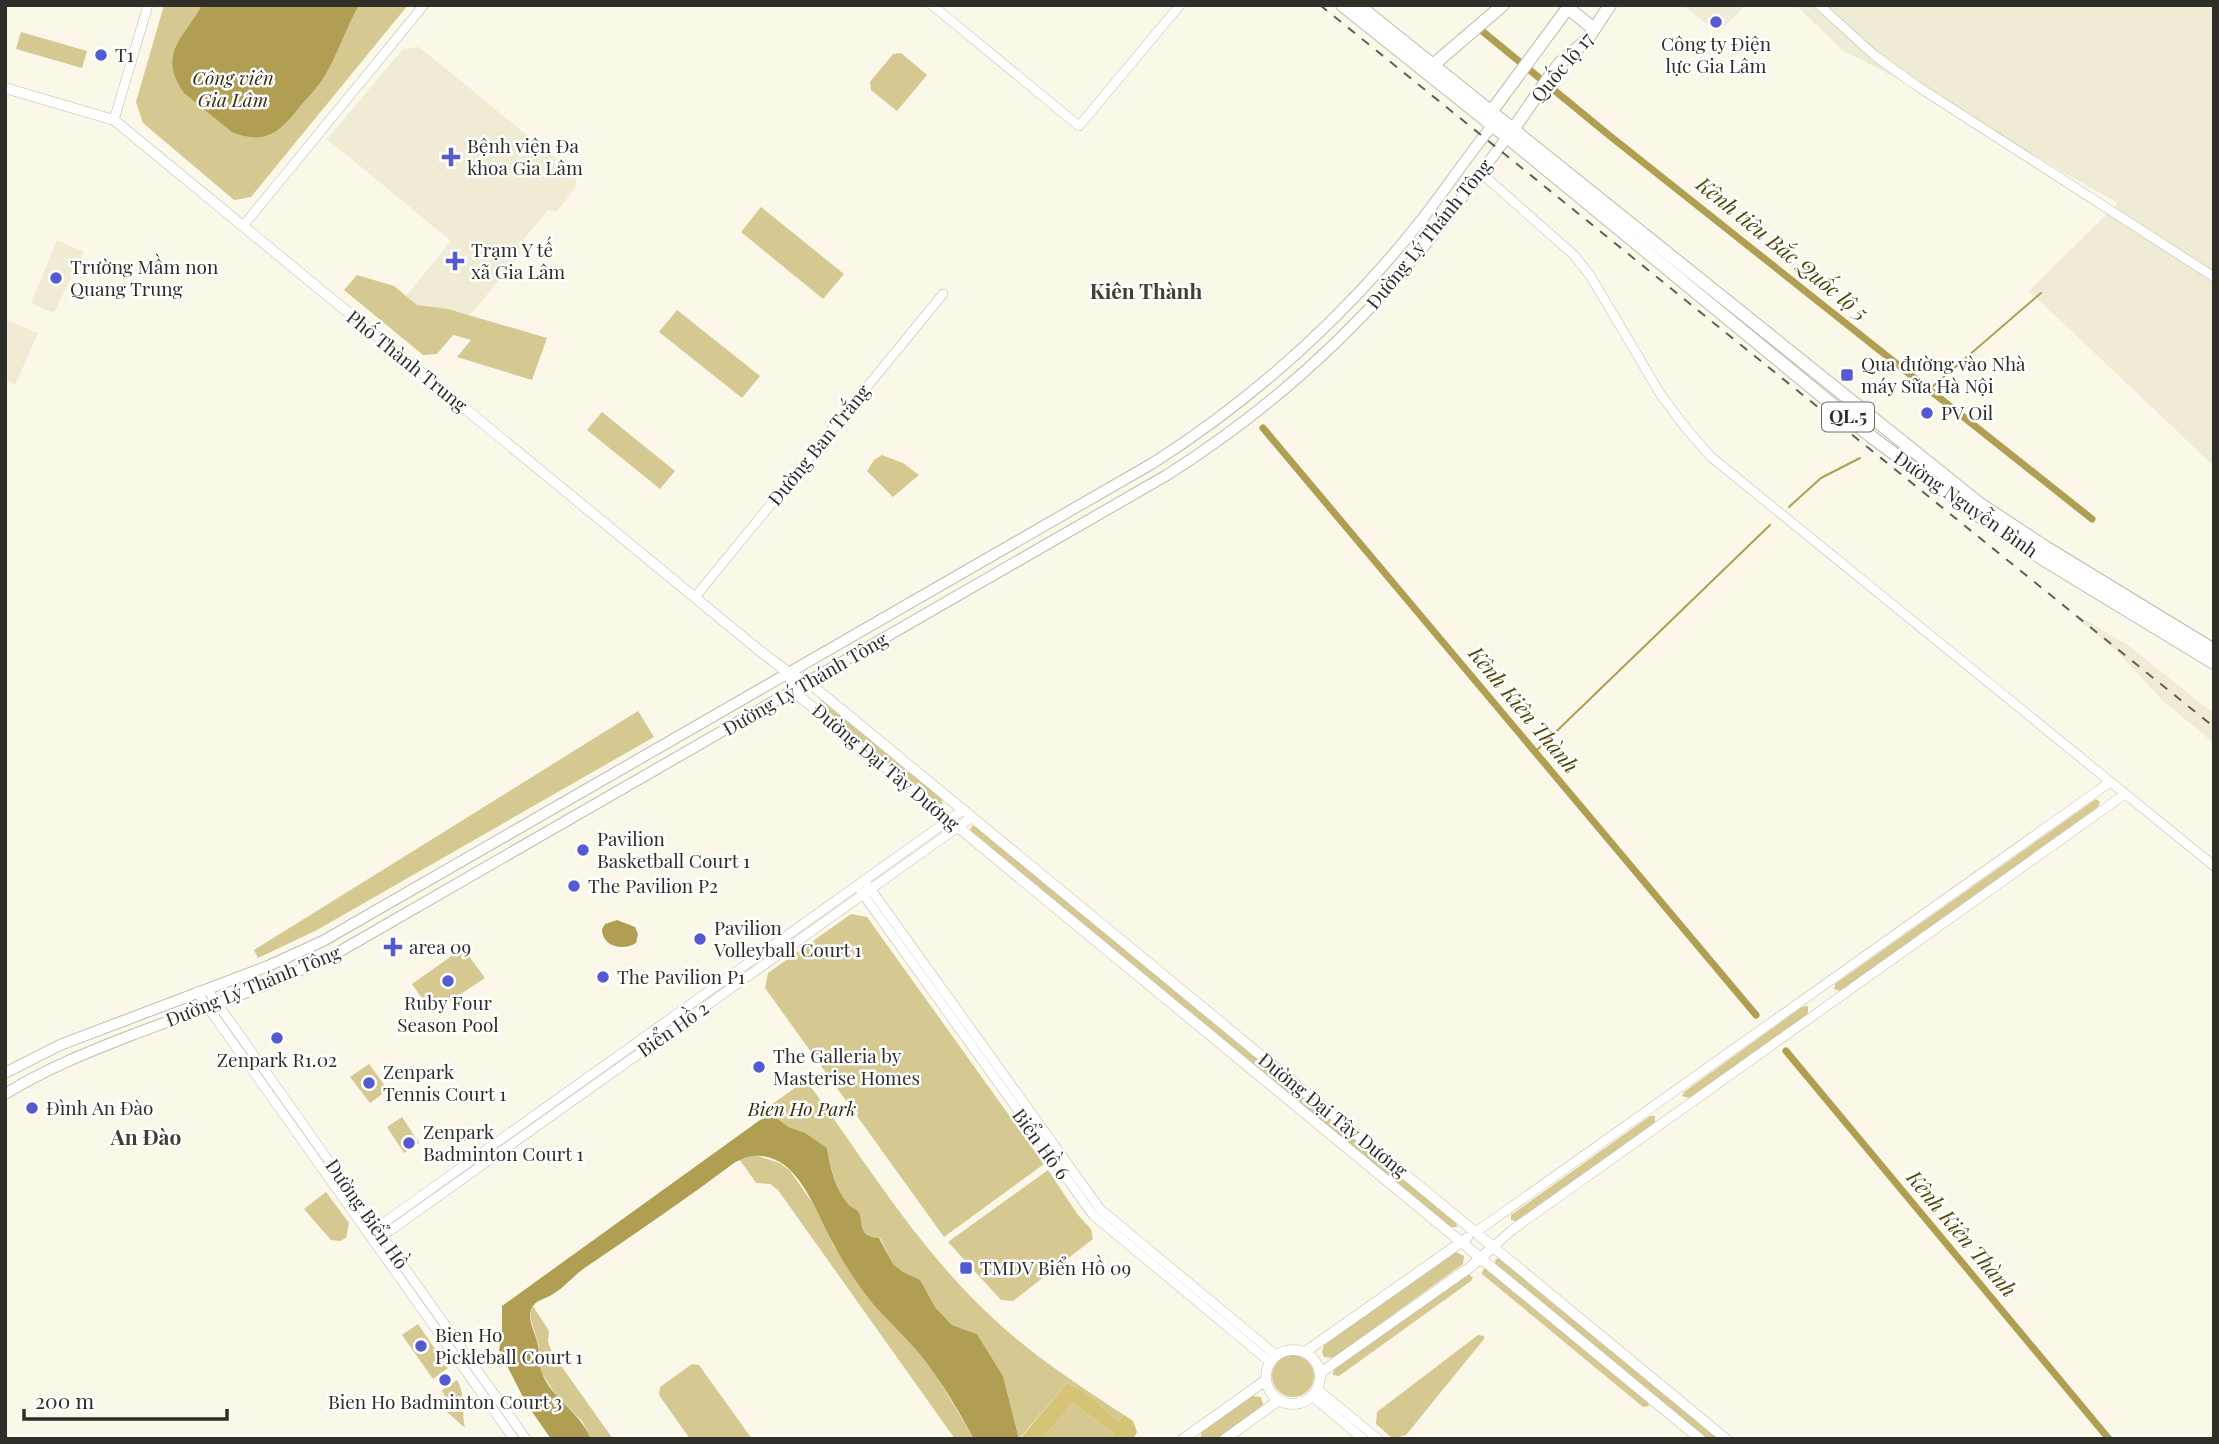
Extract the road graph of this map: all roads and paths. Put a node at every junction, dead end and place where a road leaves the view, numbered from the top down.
1 (148, 5) edge
2 (424, 5) edge
3 (932, 5) edge
4 (1180, 5) edge
5 (1342, 5) edge
6 (1358, 5) edge
7 (1503, 5) edge
8 (1610, 5) edge
9 (1819, 5) edge
10 (1569, 7) edge
11 (1594, 29) junction
12 (1433, 65) junction
13 (5, 88) edge
14 (1492, 112) junction
15 (114, 121) junction
16 (1492, 126) junction
17 (1511, 133) junction
18 (1480, 172) junction
19 (243, 226) junction
20 (1407, 238) junction
21 (1421, 250) junction
22 (2214, 277) edge
23 (943, 294) dead end
24 (1884, 426) junction
25 (1873, 438) junction
26 (1130, 477) junction
27 (1141, 491) junction
28 (695, 597) junction
29 (2214, 650) edge
30 (2214, 663) edge
31 (789, 673) junction
32 (808, 682) junction
33 (793, 691) junction
34 (2110, 782) junction
35 (2125, 794) junction
36 (967, 813) junction
37 (953, 823) junction
38 (2214, 866) edge
39 (864, 887) junction
40 (202, 991) junction
41 (1816, 991) junction
42 (212, 1004) junction
43 (1827, 1006) junction
44 (5, 1073) edge
45 (5, 1094) edge
46 (1662, 1101) junction
47 (1673, 1116) junction
48 (1476, 1232) junction
49 (375, 1235) junction
50 (1462, 1242) junction
51 (1493, 1247) junction
52 (1481, 1258) junction
53 (1306, 1352) junction
54 (1273, 1359) junction
55 (1320, 1373) junction
56 (1266, 1380) junction
57 (1314, 1393) junction
58 (1279, 1400) junction
59 (514, 1439) edge
60 (526, 1439) edge
61 (1184, 1439) edge
62 (1225, 1439) edge
63 (1363, 1439) edge
64 (1378, 1439) edge
65 (1700, 1439) edge
66 (1726, 1439) edge

1 - 15 street
2 - 19 street
3 - 4 street
5 - 16 highway, QL.5
6 - 12 highway, QL.5
7 - 12 highway
8 - 11 highway, Quốc lộ 17
9 - 22 street
10 - 11 highway
10 - 14 highway, Quốc lộ 17
11 - 17 highway, Quốc lộ 17
12 - 14 highway, QL.5
13 - 15 main road, Phố Thành Trung
14 - 16 highway
14 - 17 highway, QL.5
15 - 19 main road, Phố Thành Trung
16 - 17 highway, QL.5
16 - 20 main road, Đường Lý Thánh Tông
17 - 18 main road, Đường Lý Thánh Tông
17 - 24 highway, Đường Nguyễn Bình / QL.5
17 - 25 highway, Đường Nguyễn Bình / QL.5
18 - 21 main road, Đường Lý Thánh Tông
18 - 34 street
19 - 28 main road, Phố Thành Trung
20 - 21 main road
20 - 26 main road, Đường Lý Thánh Tông
21 - 27 main road, Đường Lý Thánh Tông
23 - 28 street, Đường Ban Trắng
24 - 25 highway
24 - 29 highway, Đường Nguyễn Bình / QL.5
25 - 30 highway, Đường Nguyễn Bình / QL.5
26 - 27 main road
26 - 31 main road, Đường Lý Thánh Tông
27 - 32 main road, Đường Lý Thánh Tông
28 - 31 main road, Phố Thành Trung
31 - 32 main road, Đường Đại Tây Dương
31 - 33 main road, Đường Đại Tây Dương
31 - 40 main road, Đường Lý Thánh Tông
32 - 33 main road, Đường Lý Thánh Tông
32 - 36 main road, Đường Đại Tây Dương
33 - 37 main road, Đường Đại Tây Dương
33 - 42 main road, Đường Lý Thánh Tông
34 - 35 street
34 - 41 street
35 - 38 street
35 - 43 street
36 - 37 street, Biển Hồ 2
36 - 48 main road, Đường Đại Tây Dương
37 - 39 street, Biển Hồ 2
37 - 50 main road, Đường Đại Tây Dương
39 - 49 street, Biển Hồ 2
39 - 54 street, Biển Hồ 6
40 - 42 street, Đường Biển Hồ
40 - 44 main road, Đường Lý Thánh Tông
41 - 43 street
41 - 46 street
42 - 45 main road, Đường Lý Thánh Tông
42 - 49 street, Đường Biển Hồ
43 - 47 street
46 - 47 street
46 - 48 street
47 - 51 street
48 - 50 main road
48 - 51 main road, Đường Đại Tây Dương
49 - 59 street, Đường Biển Hồ
49 - 60 street, Đường Biển Hồ
50 - 52 main road, Đường Đại Tây Dương
50 - 53 main road
51 - 52 main road
51 - 66 main road, Đường Đại Tây Dương
52 - 55 main road
52 - 65 main road, Đường Đại Tây Dương
53 - 54 main road
53 - 55 main road
54 - 56 main road
55 - 57 main road
56 - 58 main road
56 - 61 main road
57 - 58 main road
57 - 63 street
57 - 64 street
58 - 62 main road

